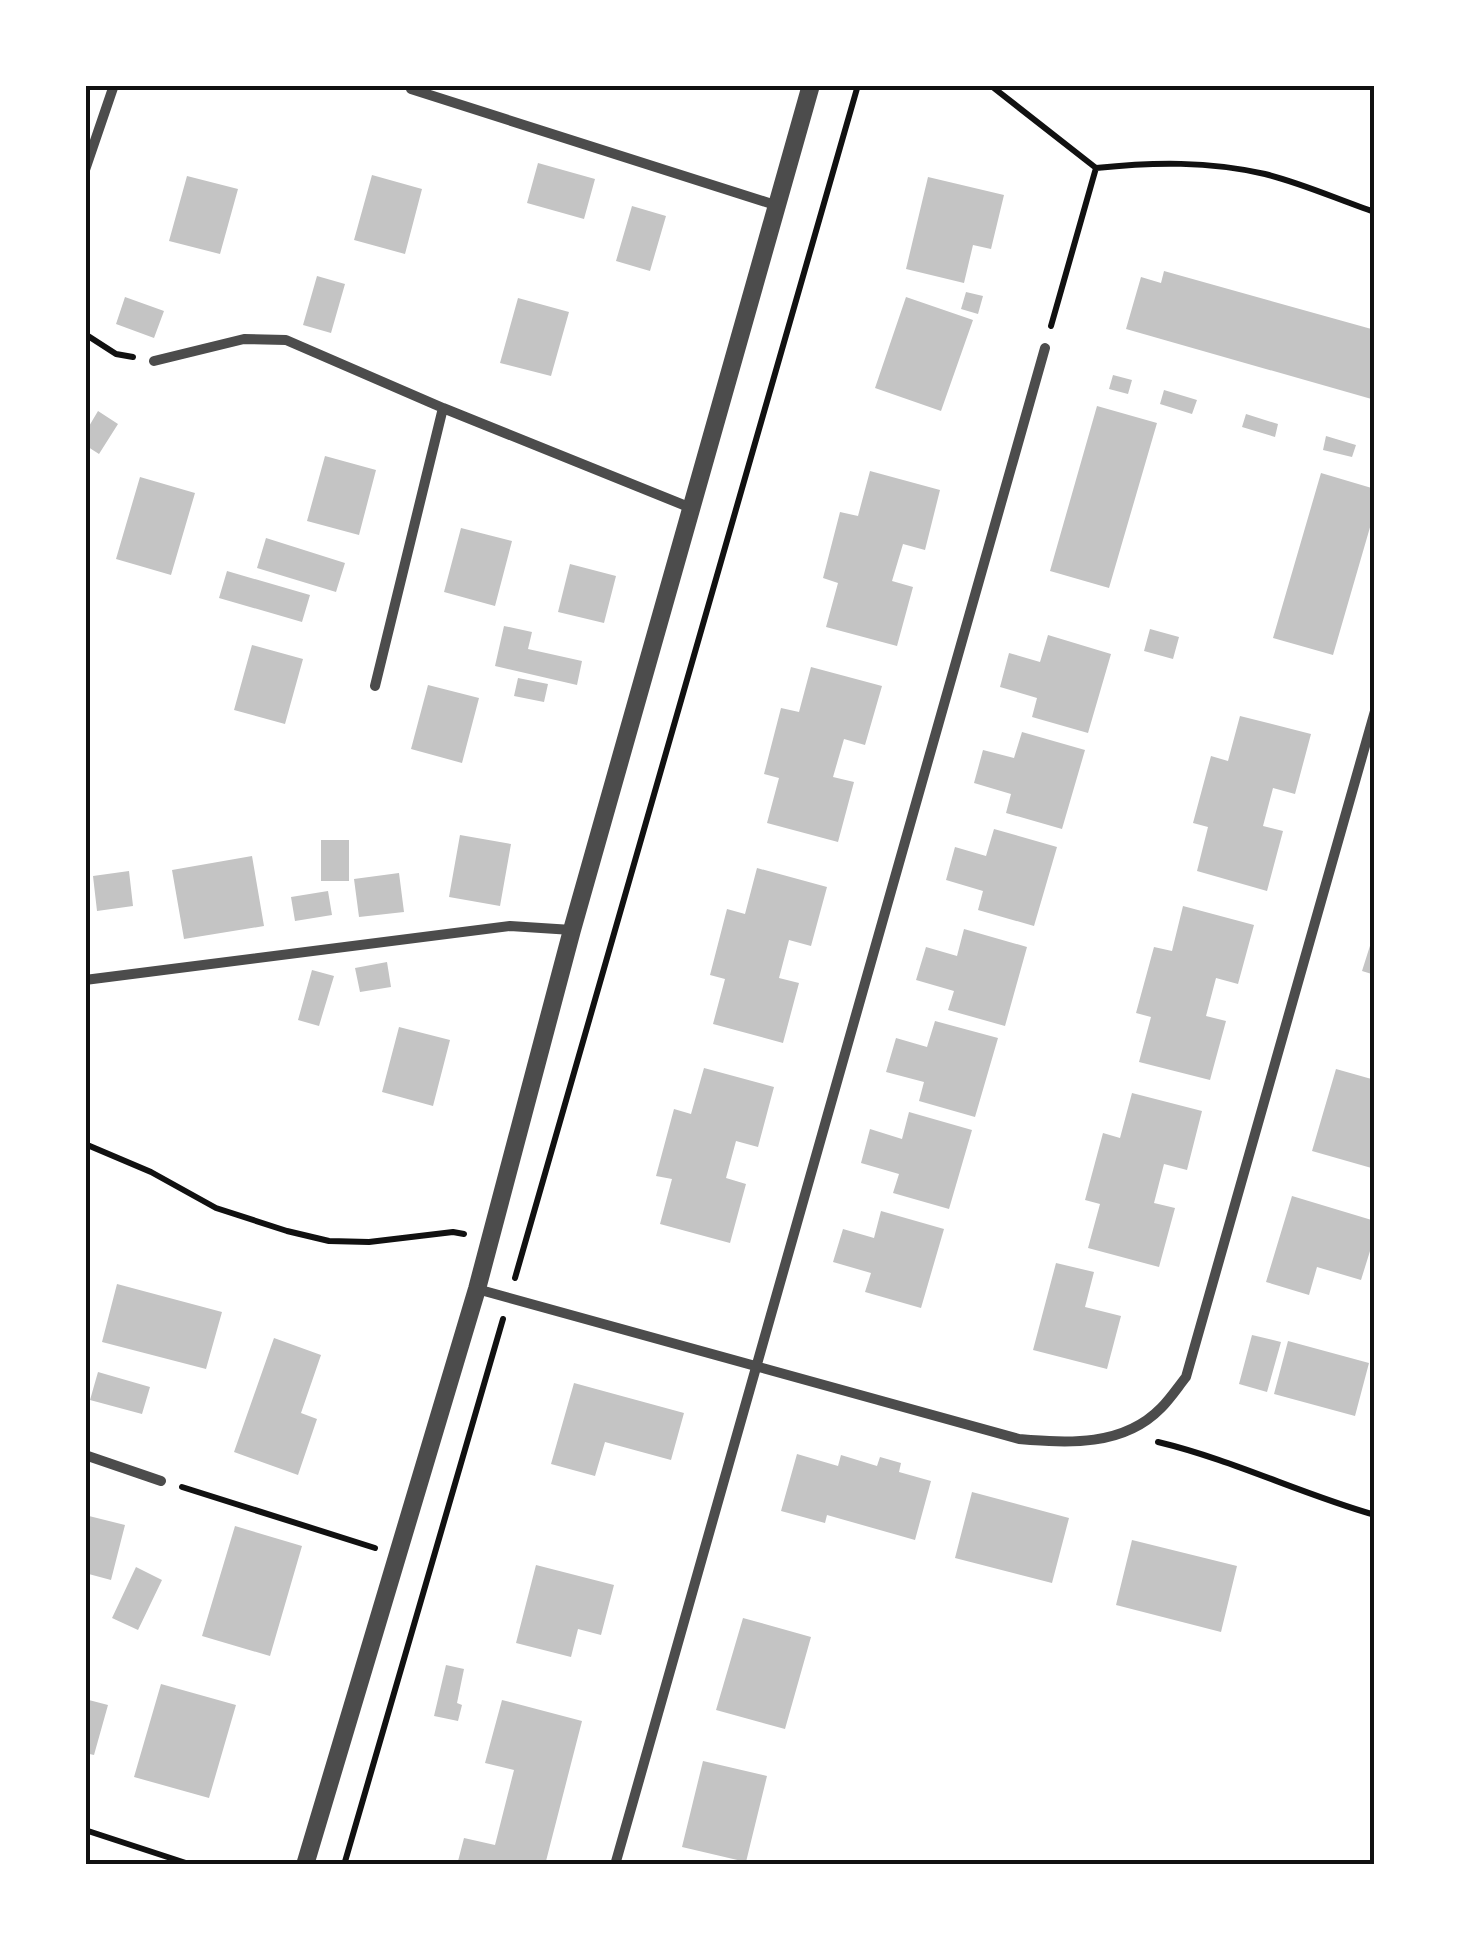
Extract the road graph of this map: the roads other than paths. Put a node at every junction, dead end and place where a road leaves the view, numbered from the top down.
1 (114, 85) edge
2 (810, 85) edge
3 (411, 89) dead end
4 (85, 170) edge
5 (775, 205) junction
6 (1045, 348) road end
7 (154, 361) road end
8 (443, 408) junction
9 (690, 508) junction
10 (375, 686) dead end
11 (1375, 711) edge
12 (572, 930) junction
13 (85, 980) edge
14 (478, 1289) junction
15 (754, 1367) junction
16 (85, 1455) edge
17 (161, 1481) road end
18 (305, 1865) edge
19 (615, 1865) edge

1 - 4 street
2 - 5 street
3 - 5 street
5 - 9 street
6 - 15 street
7 - 8 street
8 - 9 street
8 - 10 street
9 - 12 street
11 - 15 street
12 - 13 street
12 - 14 street
14 - 15 street
14 - 18 street
15 - 19 street
16 - 17 street

